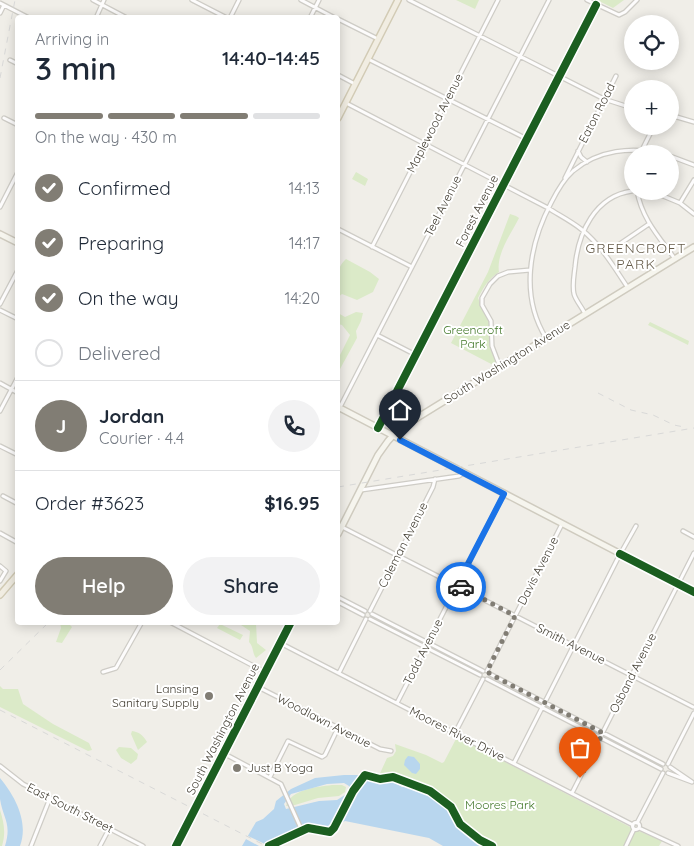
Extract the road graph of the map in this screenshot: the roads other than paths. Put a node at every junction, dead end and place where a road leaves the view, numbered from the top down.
1 (93, 0) edge
2 (104, 0) edge
3 (192, 0) edge
4 (239, 0) edge
5 (301, 0) edge
6 (319, 0) edge
7 (398, 0) edge
8 (409, 0) edge
9 (498, 0) edge
10 (549, 0) edge
11 (587, 0) edge
12 (637, 0) edge
13 (0, 3) edge
14 (4, 5) junction
15 (102, 5) junction
16 (596, 5) junction
17 (315, 7) junction
18 (0, 13) edge
19 (23, 15) edge
20 (97, 15) edge
21 (121, 15) edge
22 (222, 15) edge
23 (230, 15) edge
24 (311, 15) edge
25 (330, 15) edge
26 (340, 20) edge
27 (480, 36) junction
28 (378, 39) junction
29 (520, 56) junction
30 (368, 59) junction
31 (10, 60) dead end
32 (15, 62) edge
33 (340, 76) edge
34 (560, 76) junction
35 (616, 76) dead end
36 (355, 84) junction
37 (448, 98) junction
38 (604, 99) junction
39 (345, 103) junction
40 (624, 105) edge
41 (340, 114) edge
42 (4, 118) dead end
43 (679, 118) edge
44 (488, 119) junction
45 (694, 122) edge
46 (15, 124) edge
47 (527, 139) junction
48 (424, 144) junction
49 (578, 150) junction
50 (624, 152) edge
51 (679, 159) edge
52 (587, 162) junction
53 (464, 165) junction
54 (694, 165) edge
55 (565, 178) junction
56 (15, 179) edge
57 (694, 180) edge
58 (504, 185) junction
59 (624, 192) edge
60 (639, 200) edge
61 (673, 200) edge
62 (680, 203) junction
63 (0, 206) edge
64 (548, 208) junction
65 (694, 214) edge
66 (649, 224) junction
67 (340, 230) edge
68 (584, 231) junction
69 (0, 234) edge
70 (15, 242) edge
71 (372, 247) junction
72 (694, 247) edge
73 (605, 254) junction
74 (676, 258) junction
75 (412, 267) junction
76 (530, 270) junction
77 (15, 276) edge
78 (628, 288) junction
79 (0, 304) edge
80 (0, 310) edge
81 (586, 314) junction
82 (15, 318) edge
83 (377, 335) junction
84 (546, 338) junction
85 (416, 355) junction
86 (500, 367) junction
87 (15, 382) edge
88 (0, 384) edge
89 (11, 389) junction
90 (15, 391) edge
91 (340, 404) edge
92 (340, 409) edge
93 (0, 411) edge
94 (378, 428) junction
95 (392, 436) junction
96 (0, 446) edge
97 (15, 454) edge
98 (464, 474) junction
99 (435, 479) junction
100 (360, 490) junction
101 (504, 494) junction
102 (3, 496) dead end
103 (15, 502) edge
104 (562, 524) junction
105 (636, 526) dead end
106 (341, 527) joint
107 (683, 532) dead end
108 (0, 533) edge
109 (694, 537) edge
110 (15, 540) edge
111 (694, 553) edge
112 (620, 554) junction
113 (398, 555) junction
114 (0, 566) edge
115 (15, 578) edge
116 (0, 581) edge
117 (678, 584) junction
118 (457, 585) junction
119 (694, 592) edge
120 (0, 596) edge
121 (340, 598) edge
122 (340, 603) edge
123 (369, 612) junction
124 (363, 615) junction
125 (515, 616) junction
126 (368, 619) junction
127 (140, 625) edge
128 (176, 625) edge
129 (290, 625) edge
130 (428, 642) junction
131 (280, 644) junction
132 (574, 645) junction
133 (425, 647) junction
134 (103, 672) dead end
135 (265, 672) junction
136 (487, 672) junction
137 (339, 673) junction
138 (632, 676) junction
139 (483, 678) junction
140 (258, 687) junction
141 (544, 702) junction
142 (397, 703) junction
143 (542, 708) junction
144 (694, 709) edge
145 (338, 728) junction
146 (455, 733) junction
147 (603, 733) junction
148 (600, 738) junction
149 (391, 751) dead end
150 (223, 753) junction
151 (514, 763) junction
152 (667, 765) junction
153 (0, 766) edge
154 (664, 771) junction
155 (270, 777) junction
156 (693, 783) edge
157 (572, 793) junction
158 (50, 798) junction
159 (638, 823) junction
160 (634, 827) junction
161 (639, 828) junction
162 (109, 829) junction
163 (303, 833) dead end
164 (31, 846) edge
165 (100, 846) edge
166 (143, 846) edge
167 (176, 846) edge
168 (626, 846) edge
169 (678, 846) edge

1 - 15 street
2 - 15 street
3 - 22 street
4 - 23 street
5 - 17 street
6 - 17 street
7 - 28 main road
8 - 27 street
9 - 27 street, Maplewood Avenue
10 - 29 street, Teel Avenue
11 - 16 street
12 - 16 street
13 - 14 street
14 - 18 street
14 - 19 street
15 - 20 street
15 - 21 street
16 - 34 street, Forest Avenue
17 - 24 street
17 - 25 street
26 - 28 street
27 - 29 street
27 - 37 street, Maplewood Avenue
28 - 30 main road
29 - 34 street
29 - 44 street, Teel Avenue
30 - 36 main road
30 - 37 street
31 - 32 street
33 - 36 street
34 - 38 street
34 - 47 street, Forest Avenue
35 - 38 street, Eaton Road
36 - 39 main road
37 - 44 street
37 - 48 street, Maplewood Avenue
38 - 40 street
38 - 49 street, Eaton Road
39 - 41 main road
39 - 48 street
42 - 46 street
43 - 45 street
44 - 47 street
44 - 53 street, Teel Avenue
47 - 58 street, Forest Avenue
48 - 53 street
48 - 71 street, Maplewood Avenue
49 - 52 street, Eaton Road
49 - 55 street, Eaton Road
50 - 52 street
51 - 54 street
52 - 55 street
53 - 58 street
53 - 75 street, Teel Avenue
55 - 64 street, Eaton Road
56 - 63 street
57 - 62 street
58 - 64 street
58 - 85 street, Forest Avenue
59 - 68 street
60 - 66 street
61 - 62 street
62 - 65 street
64 - 68 street
64 - 76 street, Eaton Road
66 - 73 street
66 - 74 street
67 - 71 street
68 - 73 street
68 - 81 street
69 - 70 street
71 - 75 street
72 - 74 street, South Washington Avenue
73 - 78 street
74 - 78 street, South Washington Avenue
75 - 83 street, Teel Avenue
76 - 84 street, Eaton Road
76 - 86 street
77 - 79 street
78 - 81 street, South Washington Avenue
80 - 82 street
81 - 84 street, South Washington Avenue
83 - 85 street
83 - 91 street, Teel Avenue
84 - 86 street, South Washington Avenue
85 - 94 street, Forest Avenue
86 - 95 street, South Washington Avenue
87 - 89 street
88 - 89 street
89 - 90 street
89 - 93 street
92 - 94 street
94 - 95 street
95 - 98 street
95 - 100 street, South Washington Avenue
96 - 97 street
98 - 99 street
98 - 101 street
99 - 100 street
99 - 113 street, Coleman Avenue
100 - 106 street, South Washington Avenue
101 - 104 street
101 - 118 street, Todd Avenue
102 - 103 street
104 - 112 street
104 - 125 street, Davis Avenue
105 - 112 street
106 - 113 street, Smith Avenue
107 - 109 street
108 - 110 street
111 - 117 street, Osband Avenue
112 - 117 street
112 - 132 street
113 - 118 street, Smith Avenue
113 - 123 street, Coleman Avenue
114 - 116 street
115 - 120 main road
117 - 119 street
117 - 138 street, Osband Avenue
118 - 125 street, Smith Avenue
118 - 130 street, Todd Avenue
121 - 123 street
122 - 124 street
123 - 124 street
123 - 126 street
123 - 130 street
124 - 126 street
125 - 132 street, Smith Avenue
125 - 136 street, Davis Avenue
126 - 133 street
126 - 137 street
127 - 134 street
128 - 135 street
129 - 131 street, South Washington Avenue
130 - 133 street, Todd Avenue
130 - 136 street
131 - 135 street, South Washington Avenue
131 - 137 street, Moores River Drive
132 - 138 street, Smith Avenue
132 - 141 street
133 - 139 street
133 - 142 street, Todd Avenue
135 - 140 street, South Washington Avenue
136 - 139 street
136 - 139 street
136 - 141 street
137 - 142 street, Moores River Drive
138 - 144 street, Smith Avenue
138 - 147 street, Osband Avenue
139 - 143 street
139 - 146 street
140 - 145 street, Woodlawn Avenue
140 - 150 street, South Washington Avenue
141 - 143 street
141 - 147 street
142 - 146 street, Moores River Drive
143 - 148 street
143 - 151 street
144 - 152 street
145 - 149 street, Woodlawn Avenue
145 - 155 street
146 - 151 street, Moores River Drive
147 - 148 street, Osband Avenue
147 - 152 street
148 - 154 street
148 - 157 street, Osband Avenue
150 - 155 street
150 - 167 street, South Washington Avenue
151 - 157 street, Moores River Drive
152 - 154 street
152 - 154 street
152 - 156 street
153 - 158 street, East South Street
154 - 156 street
154 - 159 street
155 - 163 street
157 - 160 street, Moores River Drive
158 - 162 street, East South Street
158 - 164 street
159 - 160 street
159 - 161 street
160 - 161 street
160 - 168 street
161 - 169 street
162 - 165 street
162 - 166 street, East South Street

